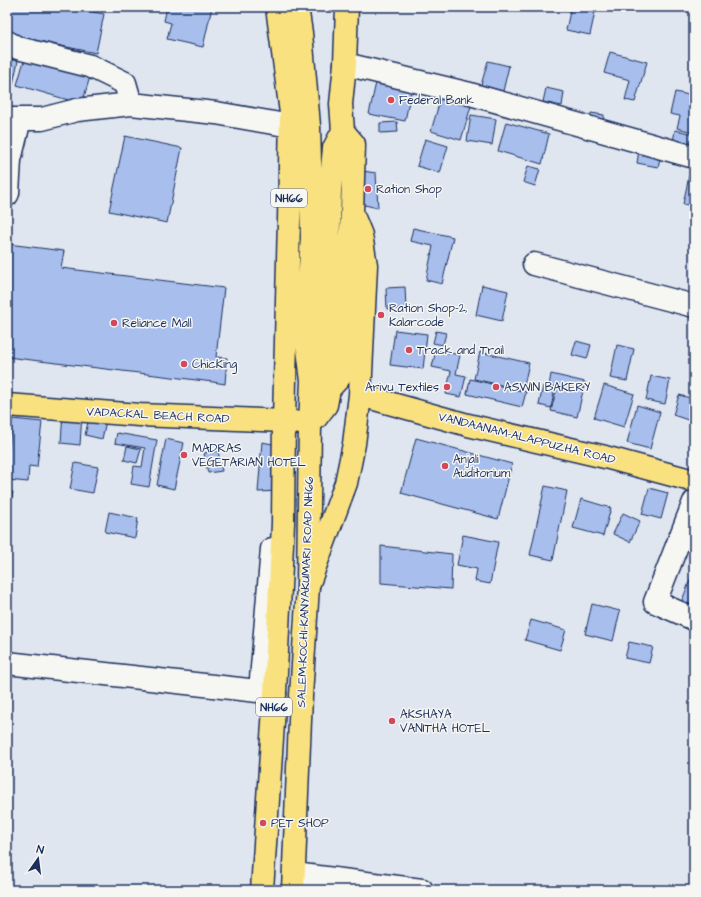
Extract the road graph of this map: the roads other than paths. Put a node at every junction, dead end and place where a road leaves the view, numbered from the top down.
1 (277, 7) edge
2 (297, 7) edge
3 (347, 7) edge
4 (7, 42) edge
5 (345, 64) junction
6 (131, 104) junction
7 (14, 119) edge
8 (291, 126) junction
9 (343, 131) junction
10 (694, 157) edge
11 (7, 195) edge
12 (352, 212) junction
13 (534, 264) dead end
14 (694, 306) edge
15 (329, 389) junction
16 (360, 395) junction
17 (7, 405) edge
18 (284, 421) junction
19 (310, 424) junction
20 (694, 481) edge
21 (694, 502) edge
22 (308, 586) junction
23 (694, 619) edge
24 (7, 663) edge
25 (268, 692) junction
26 (294, 882) edge
27 (262, 890) edge
28 (422, 890) edge

1 - 8 main road, NH66
2 - 19 main road, SALEM-KOCHI-KANYAKUMARI ROAD NH66 / NH66
3 - 5 main road
4 - 6 street
5 - 9 main road
5 - 10 street
6 - 7 street
6 - 8 street
7 - 11 street
8 - 18 main road, NH66
9 - 12 main road
9 - 15 main road
12 - 15 main road
12 - 16 main road
13 - 14 street
15 - 19 main road
16 - 20 main road, VANDAANAM-ALAPPUZHA ROAD
16 - 22 main road
17 - 18 main road, VADACKAL BEACH ROAD
18 - 19 main road, VADACKAL BEACH ROAD
18 - 25 main road, NH66
19 - 22 main road, SALEM-KOCHI-KANYAKUMARI ROAD NH66 / NH66
21 - 23 street
22 - 26 main road, SALEM-KOCHI-KANYAKUMARI ROAD NH66 / NH66
24 - 25 street
25 - 27 main road, NH66
26 - 28 street

